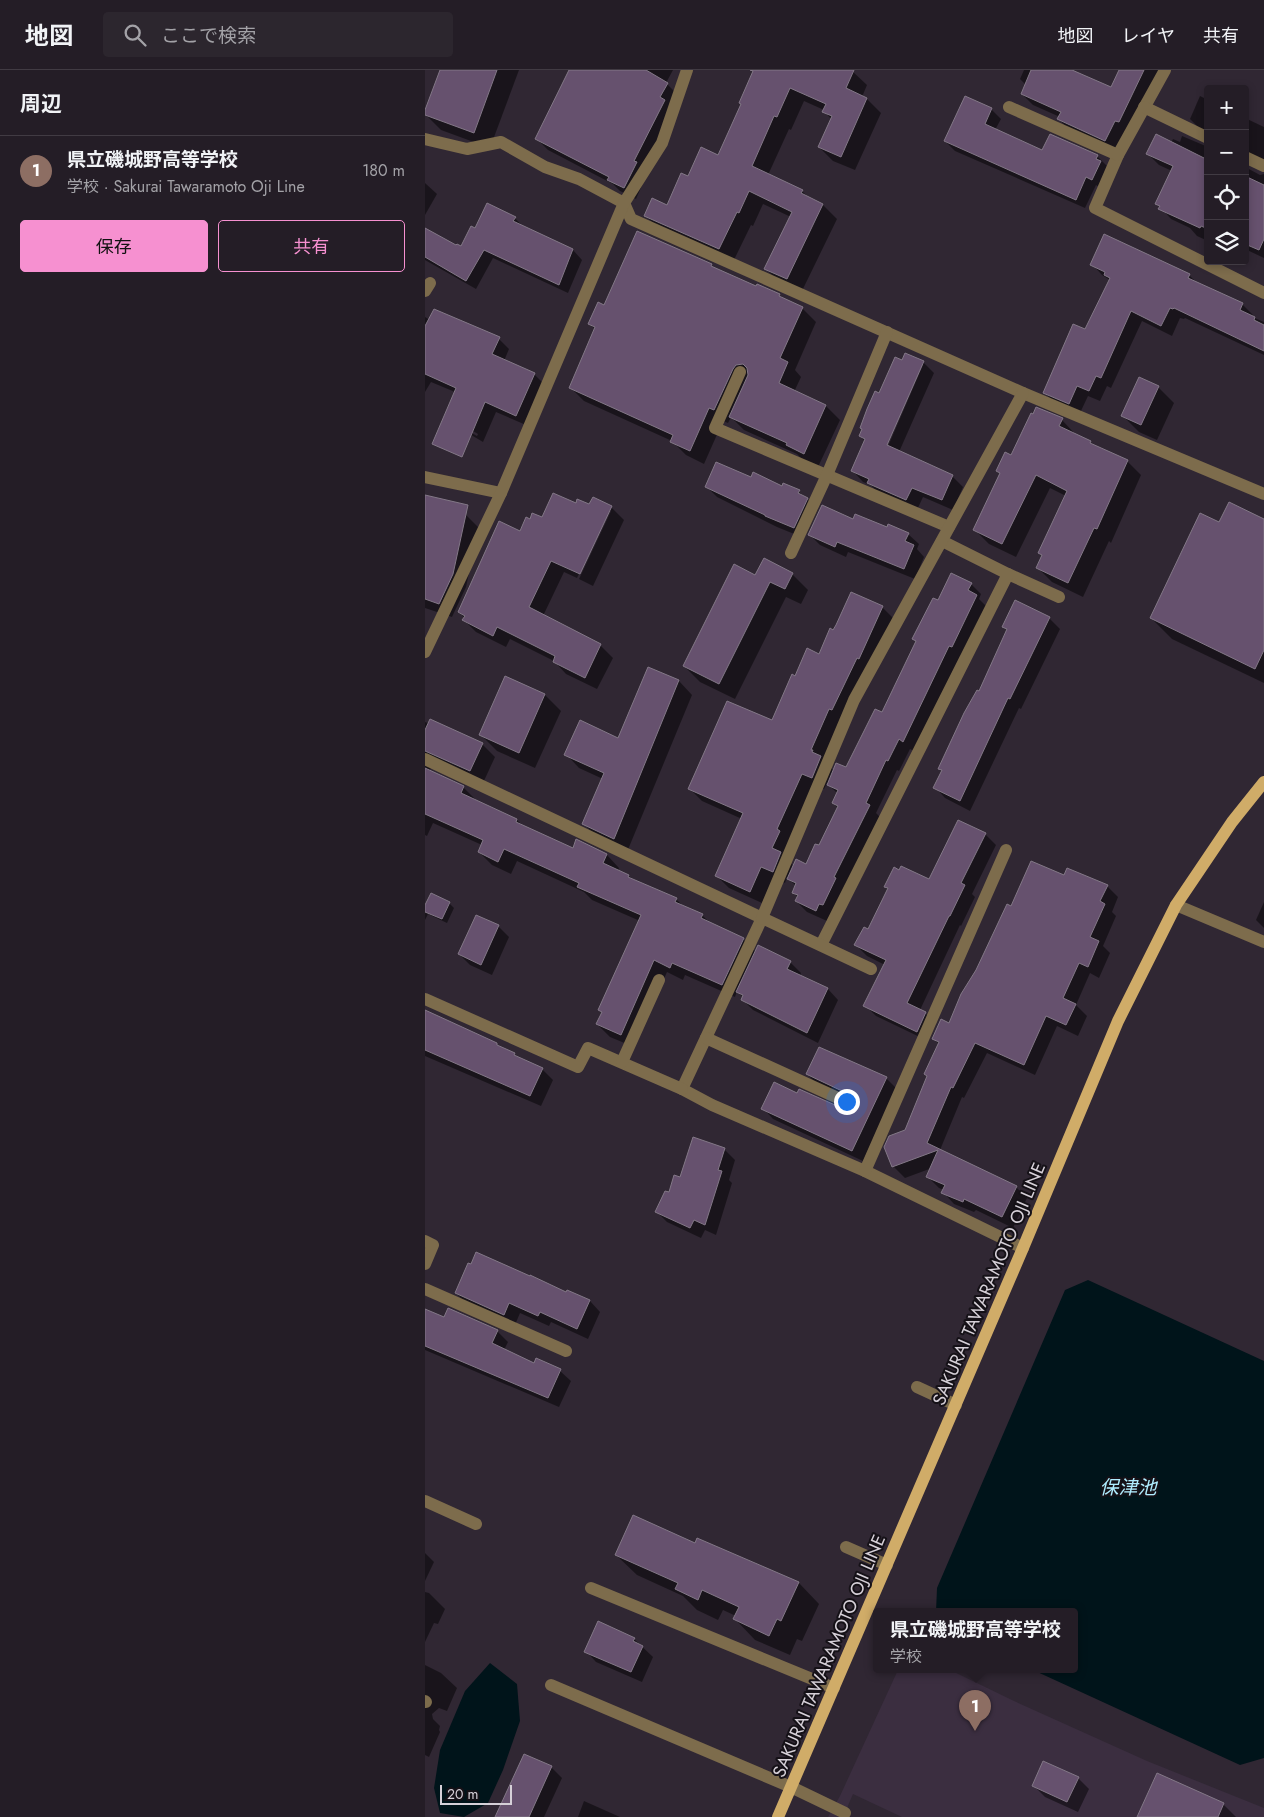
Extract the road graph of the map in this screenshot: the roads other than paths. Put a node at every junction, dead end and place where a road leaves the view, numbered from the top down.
1 (687, 70) edge
2 (1165, 70) edge
3 (1009, 107) dead end
4 (1144, 107) junction
5 (1204, 136) edge
6 (425, 139) edge
7 (1118, 155) junction
8 (1249, 159) edge
9 (1264, 166) edge
10 (624, 203) junction
11 (1264, 293) edge
12 (887, 332) junction
13 (740, 372) dead end
14 (1023, 393) junction
15 (827, 475) junction
16 (425, 477) edge
17 (501, 493) junction
18 (1264, 494) edge
19 (949, 527) junction
20 (942, 540) junction
21 (791, 553) dead end
22 (1008, 574) junction
23 (1059, 597) dead end
24 (425, 652) edge
25 (425, 759) edge
26 (1264, 782) edge
27 (1007, 850) dead end
28 (1176, 905) junction
29 (762, 918) junction
30 (1264, 942) edge
31 (821, 946) junction
32 (871, 969) dead end
33 (659, 980) dead end
34 (425, 999) edge
35 (705, 1038) junction
36 (622, 1062) junction
37 (682, 1089) junction
38 (838, 1098) dead end
39 (865, 1171) junction
40 (425, 1242) edge
41 (1023, 1248) junction
42 (425, 1264) edge
43 (425, 1289) edge
44 (566, 1351) dead end
45 (917, 1388) dead end
46 (956, 1405) junction
47 (425, 1501) edge
48 (476, 1524) dead end
49 (846, 1547) dead end
50 (887, 1565) junction
51 (591, 1588) dead end
52 (551, 1685) dead end
53 (834, 1688) junction
54 (791, 1787) junction
55 (845, 1813) dead end
56 (778, 1817) edge

1 - 10 street
2 - 4 street
3 - 7 street
4 - 5 street
4 - 7 street
6 - 10 street
7 - 11 street
8 - 9 street
10 - 12 street
10 - 17 street
12 - 14 street
12 - 15 street
13 - 15 street
14 - 18 street
14 - 19 street
15 - 19 street
15 - 21 street
16 - 17 street
17 - 24 street
19 - 20 street
20 - 22 street
20 - 29 street
22 - 23 street
22 - 31 street
25 - 29 street
26 - 28 main road, SAKURAI TAWARAMOTO OJI LINE
27 - 39 street
28 - 30 street
28 - 41 main road, SAKURAI TAWARAMOTO OJI LINE
29 - 31 street
29 - 35 street
31 - 32 street
33 - 36 street
34 - 36 street
35 - 37 street
35 - 38 street
36 - 37 street
37 - 39 street
39 - 41 street
40 - 42 street
41 - 46 main road, SAKURAI TAWARAMOTO OJI LINE
43 - 44 street
45 - 46 street
46 - 50 main road, SAKURAI TAWARAMOTO OJI LINE
47 - 48 street
49 - 50 street
50 - 53 main road, SAKURAI TAWARAMOTO OJI LINE
51 - 53 street
52 - 54 street
53 - 54 main road, SAKURAI TAWARAMOTO OJI LINE
54 - 55 street
54 - 56 main road, SAKURAI TAWARAMOTO OJI LINE

